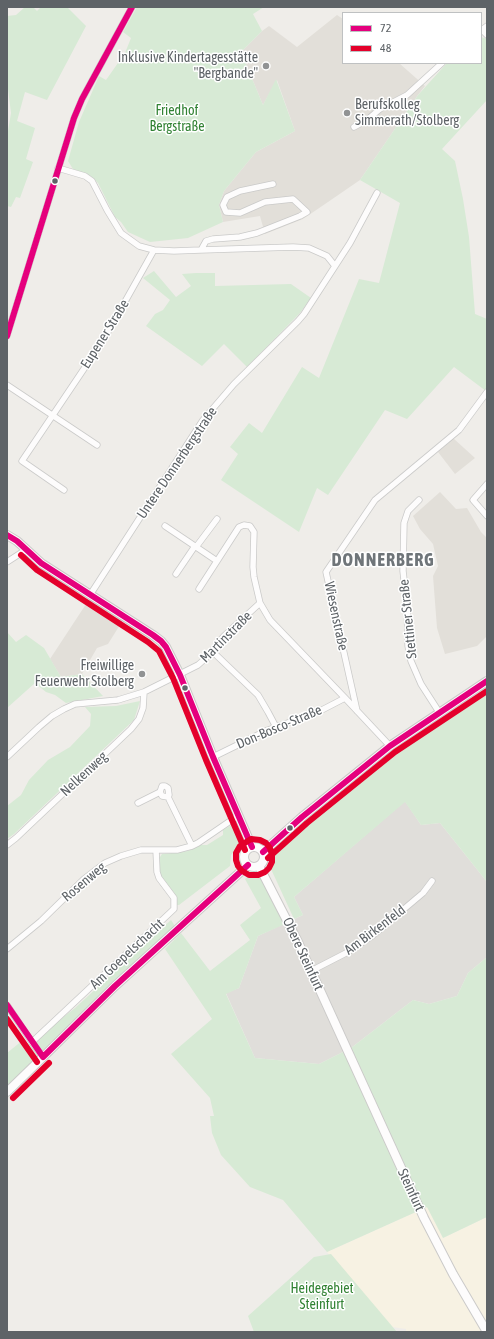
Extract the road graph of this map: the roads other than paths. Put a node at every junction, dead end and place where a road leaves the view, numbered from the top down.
1 (132, 7) edge
2 (484, 28) edge
3 (487, 35) edge
4 (441, 64) edge
5 (354, 127) dead end
6 (58, 168) junction
7 (273, 184) dead end
8 (376, 193) dead end
9 (154, 250) junction
10 (201, 250) junction
11 (335, 266) junction
12 (7, 336) edge
13 (7, 385) edge
14 (487, 392) edge
15 (52, 415) junction
16 (97, 445) dead end
17 (487, 484) edge
18 (64, 490) dead end
19 (419, 500) dead end
20 (487, 516) edge
21 (216, 519) dead end
22 (165, 526) dead end
23 (7, 534) edge
24 (195, 547) junction
25 (27, 549) junction
26 (217, 561) junction
27 (7, 562) edge
28 (176, 574) dead end
29 (199, 588) dead end
30 (90, 595) junction
31 (260, 603) junction
32 (212, 651) junction
33 (180, 675) junction
34 (487, 681) edge
35 (144, 692) junction
36 (345, 698) junction
37 (357, 711) junction
38 (439, 712) junction
39 (276, 727) junction
40 (390, 746) junction
41 (7, 757) edge
42 (213, 757) junction
43 (138, 802) dead end
44 (239, 815) junction
45 (7, 845) edge
46 (192, 846) junction
47 (252, 847) junction
48 (156, 850) junction
49 (263, 852) junction
50 (248, 865) junction
51 (259, 866) junction
52 (432, 881) dead end
53 (7, 949) edge
54 (311, 971) junction
55 (7, 1005) edge
56 (9, 1013) edge
57 (32, 1042) junction
58 (343, 1043) joint
59 (43, 1057) junction
60 (7, 1092) edge
61 (487, 1332) edge

1 - 6 street
2 - 3 street
4 - 5 street
6 - 9 street
6 - 12 street
7 - 10 street
8 - 11 street, Untere Donnerbergstraße
9 - 10 street
9 - 15 street, Eupener Straße
10 - 11 street
11 - 30 street, Untere Donnerbergstraße
13 - 15 street
14 - 37 street, Wiesenstraße
15 - 16 street
15 - 18 street, Eupener Straße
17 - 20 street
19 - 38 street, Stettiner Straße
21 - 24 street
22 - 24 street
23 - 25 street
24 - 26 street
24 - 28 street
25 - 27 street
25 - 30 street
26 - 29 street, Martinstraße
26 - 31 street, Martinstraße
30 - 33 street
31 - 32 street, Martinstraße
31 - 36 street
32 - 33 street, Martinstraße
32 - 39 street
33 - 35 street, Martinstraße
33 - 42 street
34 - 38 street
35 - 41 street, Martinstraße
35 - 45 street, Nelkenweg
36 - 37 street
36 - 39 street, Don-Bosco-Straße
37 - 40 street
38 - 40 street
39 - 42 street, Don-Bosco-Straße
40 - 49 street
42 - 44 street
43 - 46 street
44 - 46 street, Rosenweg
44 - 47 street
46 - 48 street, Rosenweg
47 - 49 street
47 - 50 street
48 - 53 street, Rosenweg
48 - 57 street, Am Goepelschacht
49 - 51 street
50 - 51 street
50 - 59 street
51 - 54 street, Obere Steinfurt
52 - 54 street, Am Birkenfeld
54 - 58 street, Obere Steinfurt
55 - 56 street
56 - 57 street
57 - 59 street
58 - 61 street, Steinfurt
59 - 60 street

